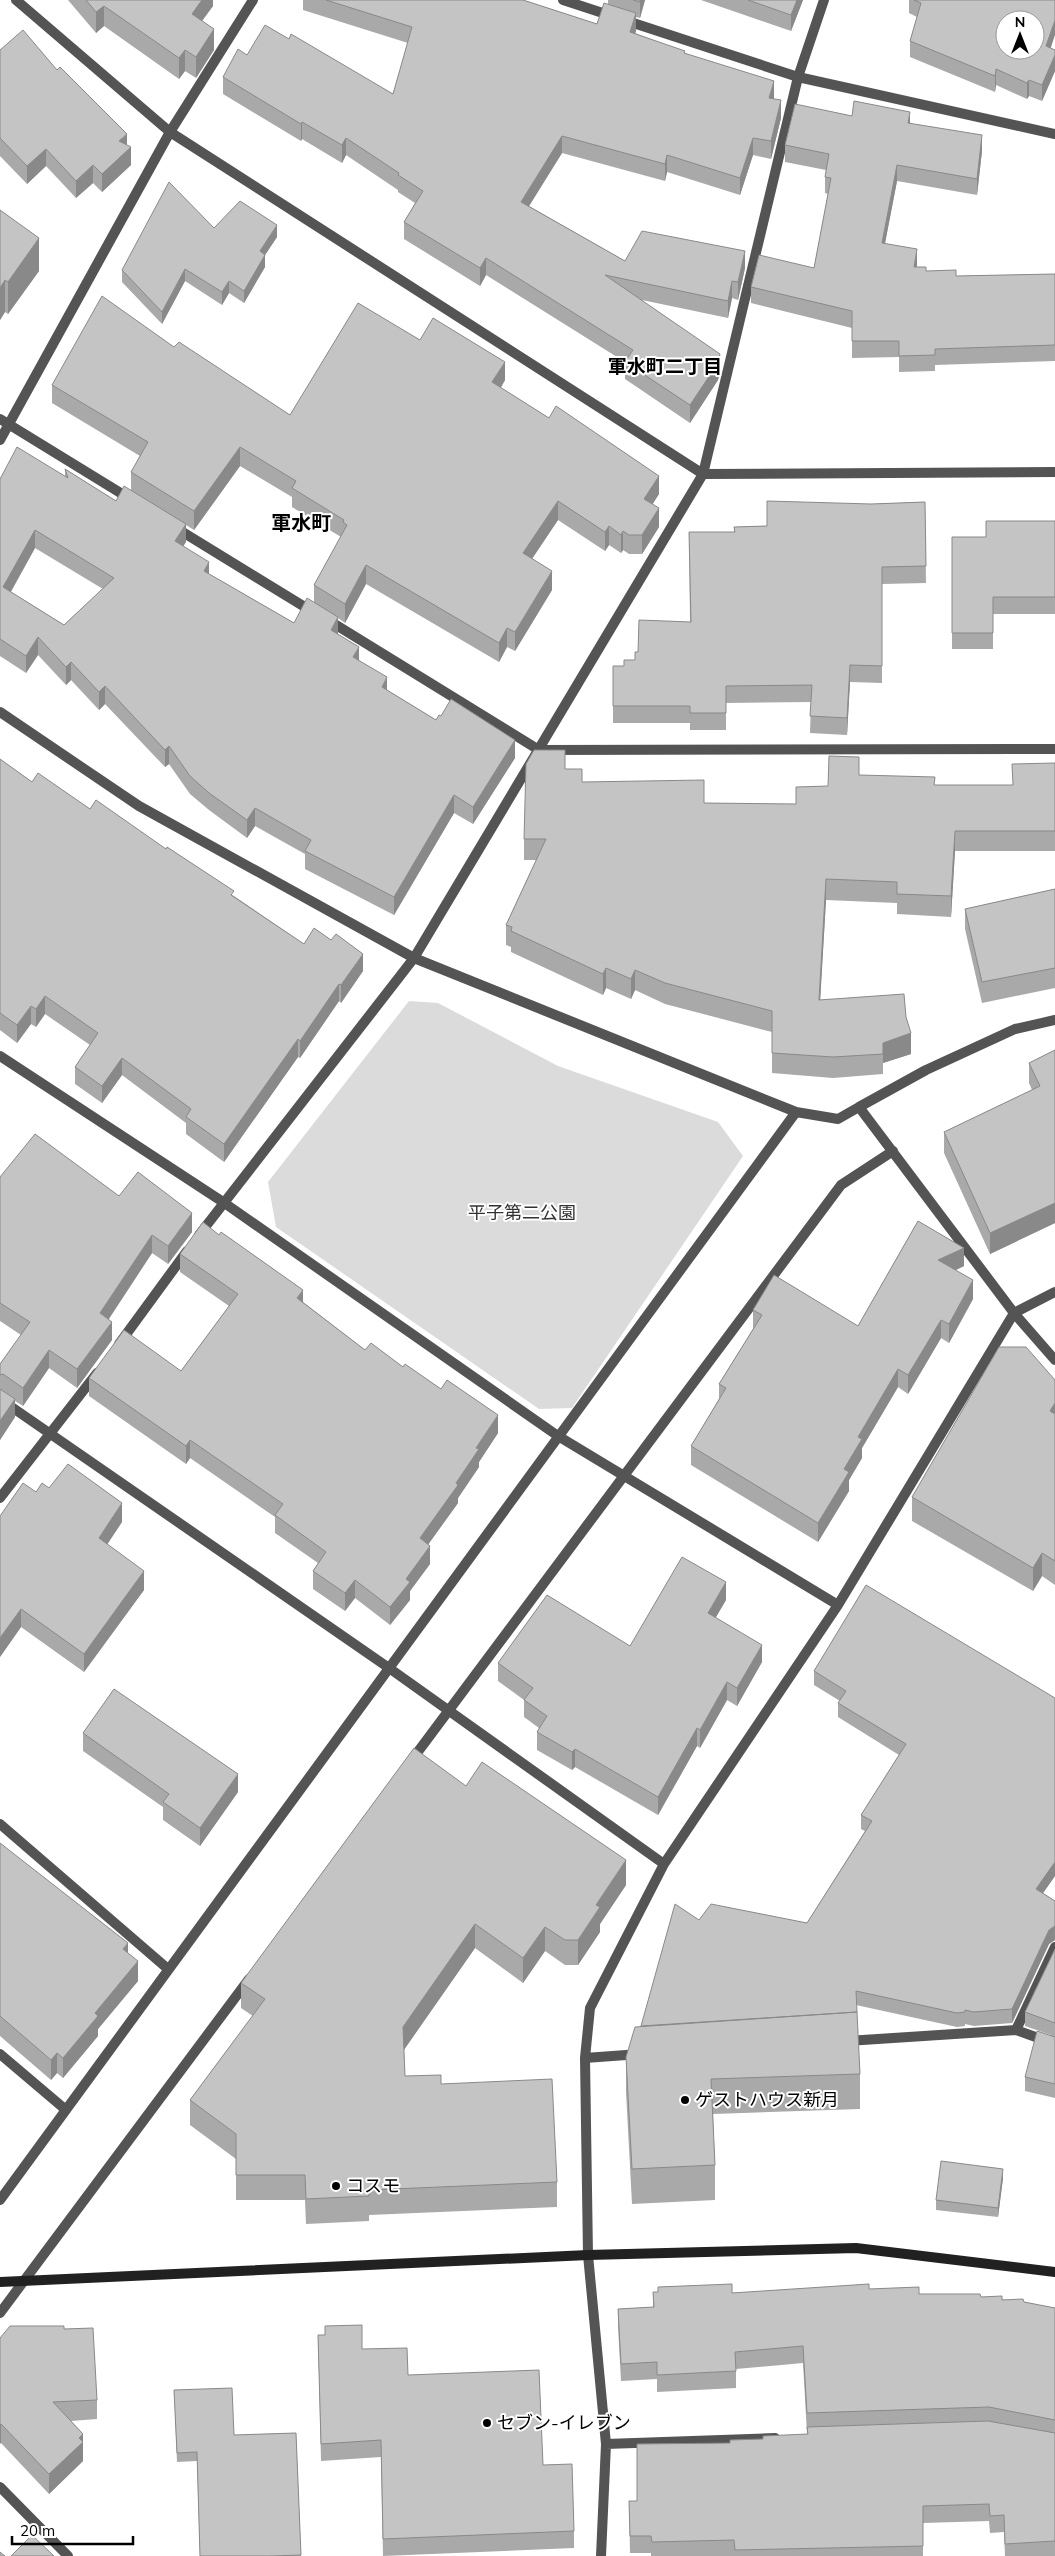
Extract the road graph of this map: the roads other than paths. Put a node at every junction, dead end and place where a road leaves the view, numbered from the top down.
1 (16, 0) edge
2 (253, 0) edge
3 (563, 0) edge
4 (824, 0) edge
5 (798, 78) junction
6 (170, 132) junction
7 (1055, 134) edge
8 (0, 418) edge
9 (10, 425) junction
10 (0, 440) edge
11 (1055, 472) edge
12 (703, 474) junction
13 (144, 508) edge
14 (169, 523) edge
15 (0, 712) edge
16 (1055, 749) edge
17 (539, 750) junction
18 (414, 958) junction
19 (1055, 1020) edge
20 (0, 1056) edge
21 (859, 1107) junction
22 (796, 1112) junction
23 (893, 1152) junction
24 (223, 1202) junction
25 (1055, 1292) edge
26 (1014, 1313) junction
27 (1055, 1360) edge
28 (0, 1399) edge
29 (51, 1435) junction
30 (558, 1436) junction
31 (624, 1477) junction
32 (0, 1498) edge
33 (838, 1605) junction
34 (389, 1668) junction
35 (449, 1711) junction
36 (408, 1766) edge
37 (0, 1824) edge
38 (664, 1864) junction
39 (1055, 1947) edge
40 (168, 1969) junction
41 (254, 1972) edge
42 (1016, 2030) junction
43 (840, 2042) edge
44 (1055, 2044) edge
45 (0, 2054) edge
46 (653, 2054) edge
47 (585, 2058) junction
48 (66, 2110) junction
49 (0, 2200) edge
50 (588, 2255) junction
51 (1055, 2272) edge
52 (24, 2280) junction
53 (0, 2282) edge
54 (0, 2313) edge
55 (782, 2438) edge
56 (606, 2444) junction
57 (0, 2486) edge
58 (68, 2556) edge
59 (601, 2556) edge

1 - 6 street
2 - 6 street
3 - 5 street
4 - 5 street
5 - 7 street
5 - 12 street
6 - 9 street
6 - 12 street
8 - 9 street
9 - 10 street
9 - 13 street
11 - 12 street
12 - 17 street
14 - 17 street
15 - 18 street
16 - 17 street
17 - 18 street
18 - 22 street
18 - 24 street
19 - 21 street
20 - 24 street
21 - 22 street
21 - 23 street
22 - 30 street
23 - 26 street
23 - 31 street
24 - 29 street
24 - 30 street
25 - 26 street
26 - 27 street
26 - 33 street
28 - 29 street
29 - 32 street
29 - 34 street
30 - 31 street
30 - 34 street
31 - 33 street
31 - 35 street
33 - 38 street
34 - 35 street
34 - 40 street
35 - 36 street
35 - 38 street
37 - 40 street
38 - 47 street
39 - 42 street
40 - 48 street
41 - 52 street
42 - 43 street
42 - 44 street
45 - 48 street
46 - 47 street
47 - 50 street
48 - 49 street
50 - 51 street
50 - 52 street
50 - 56 street
52 - 53 street
52 - 54 street
55 - 56 street
56 - 59 street
57 - 58 street

